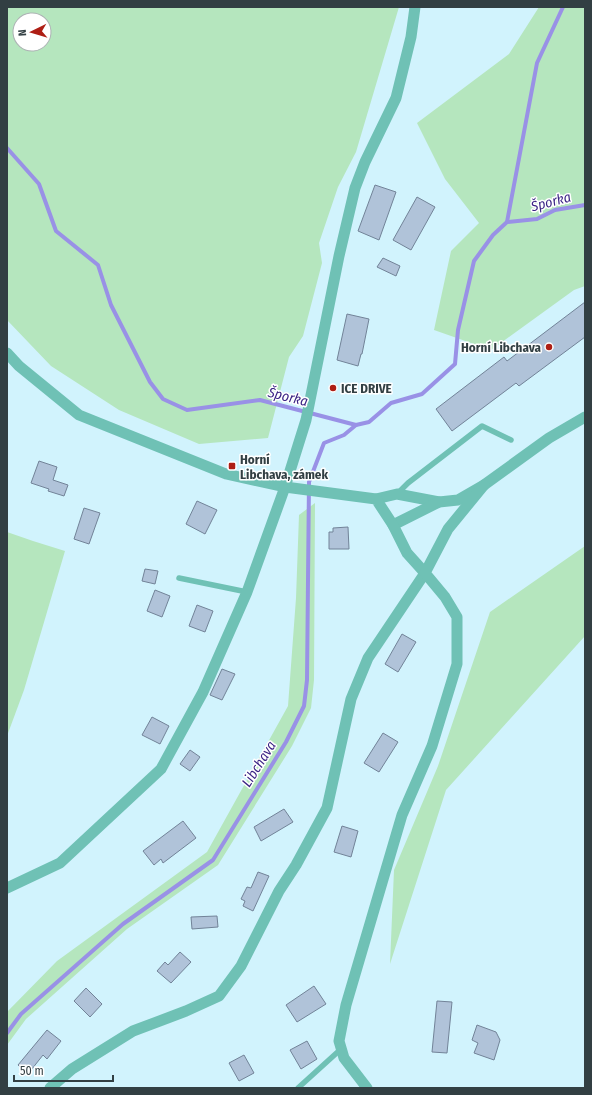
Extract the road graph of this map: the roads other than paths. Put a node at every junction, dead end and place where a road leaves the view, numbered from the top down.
1 (415, 7) edge
2 (7, 353) edge
3 (585, 417) edge
4 (511, 440) dead end
5 (484, 486) junction
6 (285, 487) junction
7 (397, 494) junction
8 (376, 499) junction
9 (439, 502) junction
10 (393, 525) junction
11 (425, 573) junction
12 (179, 578) dead end
13 (247, 592) junction
14 (7, 888) edge
15 (341, 1049) junction
16 (50, 1088) edge
17 (298, 1088) edge
18 (367, 1088) edge

1 - 6 street
2 - 6 street
3 - 5 street
4 - 7 lane
5 - 9 street
5 - 11 street
6 - 8 street
6 - 13 street
7 - 8 street
7 - 9 street
8 - 10 street
9 - 10 street
10 - 11 street
11 - 15 street
11 - 16 street
12 - 13 lane
13 - 14 street
15 - 17 lane
15 - 18 street

